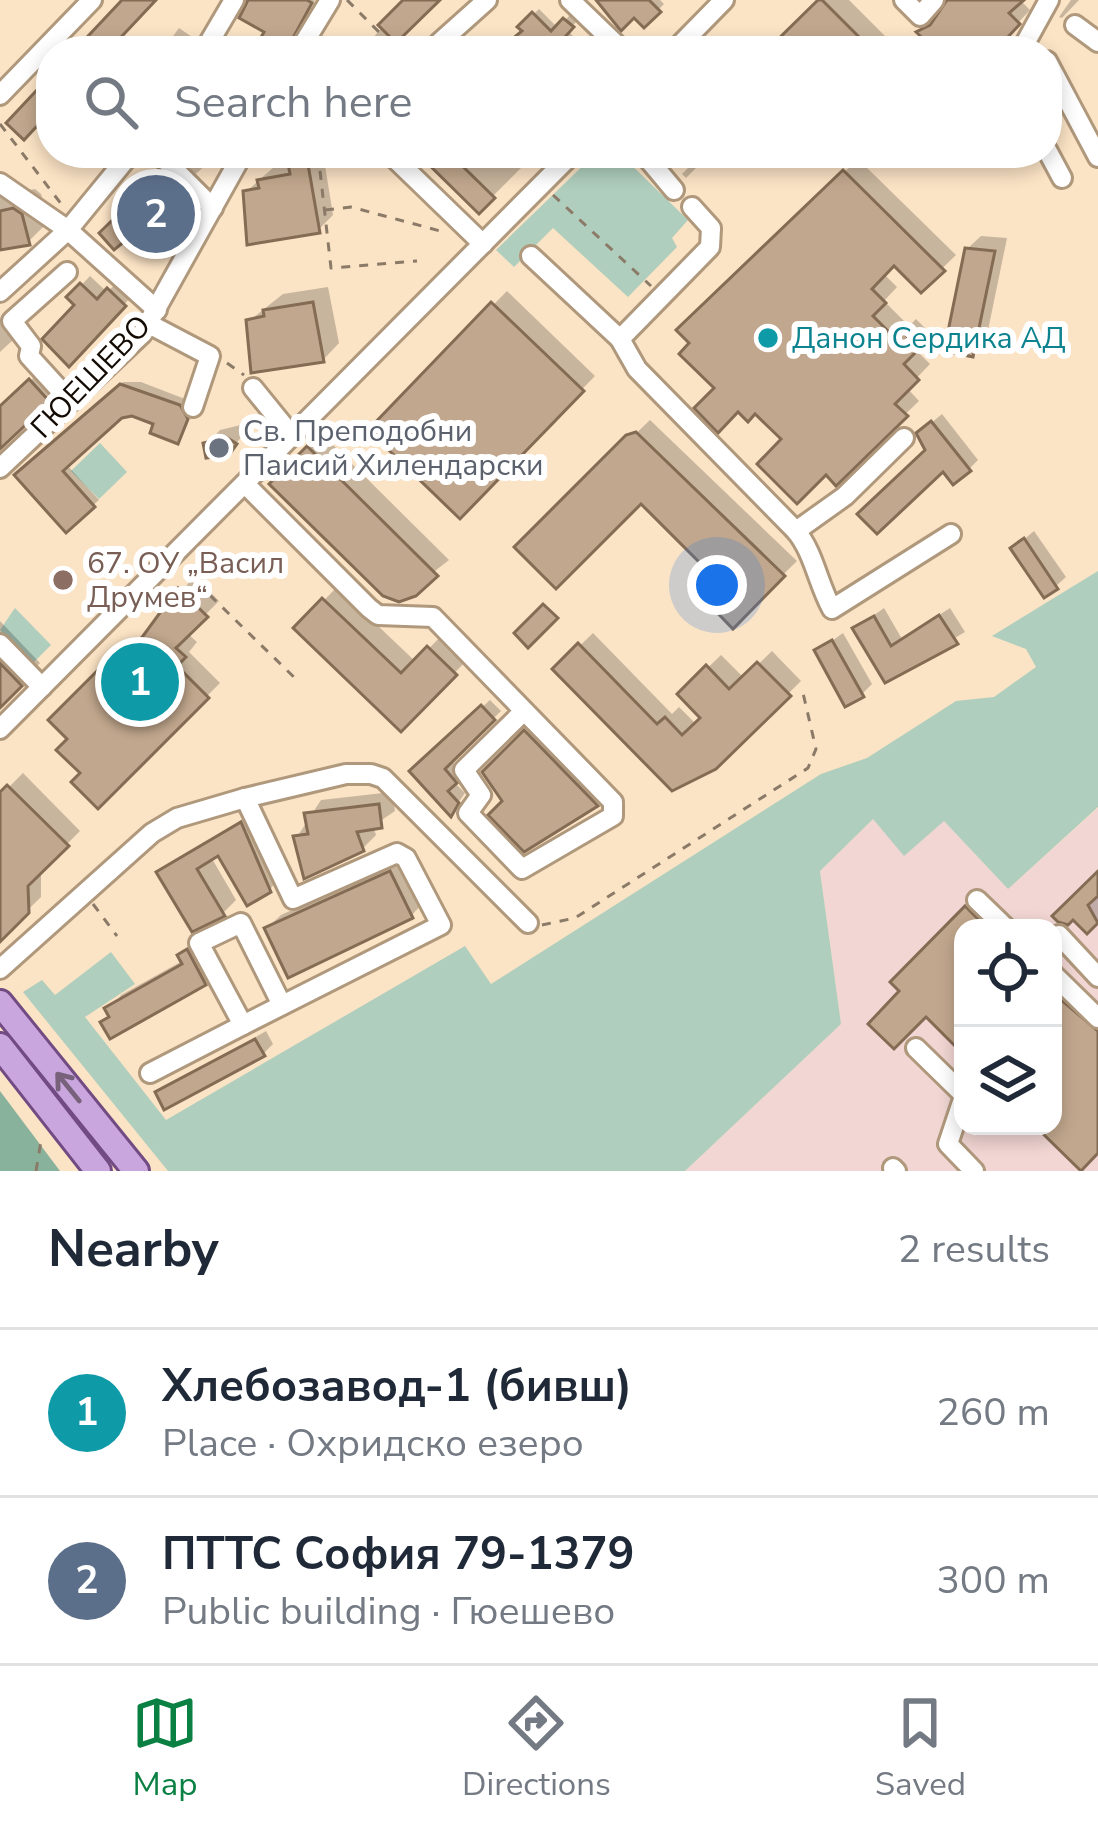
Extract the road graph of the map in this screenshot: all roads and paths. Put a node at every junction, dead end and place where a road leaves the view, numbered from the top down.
1 (92, 0) edge
2 (234, 0) edge
3 (330, 0) edge
4 (347, 0) edge
5 (487, 0) edge
6 (570, 0) edge
7 (724, 0) edge
8 (904, 0) edge
9 (934, 0) edge
10 (1044, 7) edge
11 (1075, 25) dead end
12 (57, 36) edge
13 (213, 36) edge
14 (308, 36) edge
15 (383, 36) edge
16 (447, 36) edge
17 (607, 36) edge
18 (689, 36) edge
19 (1029, 36) edge
20 (1098, 42) edge
21 (36, 58) edge
22 (1062, 90) edge
23 (0, 95) edge
24 (0, 124) edge
25 (1098, 157) edge
26 (36, 168) edge
27 (36, 168) edge
28 (118, 168) edge
29 (173, 168) edge
30 (235, 168) edge
31 (319, 168) edge
32 (404, 168) edge
33 (558, 168) edge
34 (656, 168) edge
35 (1056, 168) edge
36 (1061, 178) dead end
37 (0, 183) edge
38 (542, 185) junction
39 (674, 190) dead end
40 (692, 207) dead end
41 (213, 208) junction
42 (322, 211) junction
43 (68, 230) junction
44 (446, 233) dead end
45 (483, 244) junction
46 (531, 256) dead end
47 (417, 261) dead end
48 (67, 272) dead end
49 (2, 288) edge
50 (662, 296) junction
51 (153, 317) junction
52 (620, 339) junction
53 (210, 356) junction
54 (253, 388) joint
55 (70, 401) junction
56 (193, 407) dead end
57 (292, 436) junction
58 (904, 438) dead end
59 (0, 468) edge
60 (245, 484) junction
61 (796, 531) junction
62 (951, 534) dead end
63 (171, 558) junction
64 (0, 644) edge
65 (298, 682) dead end
66 (42, 687) junction
67 (803, 693) dead end
68 (524, 711) junction
69 (0, 729) edge
70 (245, 798) junction
71 (85, 893) junction
72 (977, 900) dead end
73 (997, 919) edge
74 (528, 923) joint
75 (117, 936) dead end
76 (1062, 938) edge
77 (0, 969) edge
78 (1098, 977) edge
79 (1062, 983) edge
80 (0, 1003) edge
81 (282, 1005) junction
82 (1098, 1018) edge
83 (242, 1024) junction
84 (0, 1046) edge
85 (916, 1048) dead end
86 (149, 1073) dead end
87 (954, 1088) edge
88 (954, 1125) edge
89 (41, 1141) dead end
90 (36, 1171) edge
91 (98, 1171) edge
92 (136, 1171) edge
93 (974, 1171) edge

1 - 12 street
2 - 13 street
3 - 14 street
4 - 15 path
5 - 16 street
6 - 17 street
7 - 18 street
8 - 9 street
10 - 19 street
11 - 20 street
21 - 23 street
22 - 25 street
24 - 27 path
26 - 43 path
28 - 43 street
29 - 41 street
30 - 41 street, ГЮЕШЕВО
31 - 42 path
32 - 45 street
33 - 38 street
34 - 39 street
35 - 36 street
37 - 43 street
38 - 45 street
38 - 50 path
40 - 50 street
41 - 51 street, ГЮЕШЕВО
42 - 44 path
42 - 47 path
43 - 49 street
43 - 51 street
45 - 57 street
46 - 52 street
48 - 55 street
50 - 52 street
51 - 53 street
51 - 55 street, ГЮЕШЕВО
52 - 61 street
53 - 54 path
53 - 56 street
54 - 57 street
55 - 59 street, ГЮЕШЕВО
57 - 60 street
58 - 61 street
60 - 63 street
60 - 68 street
61 - 62 street
63 - 65 path
63 - 66 street
64 - 66 street
66 - 69 street
67 - 74 path
68 - 68 street
70 - 71 street
70 - 74 street
70 - 81 street
71 - 75 path
71 - 77 street
72 - 73 street
76 - 78 street
79 - 82 street
92 -> 80 main road
81 - 83 street
81 - 83 street
83 - 86 street
84 - 91 main road
85 - 87 street
88 - 93 street
89 - 90 path

